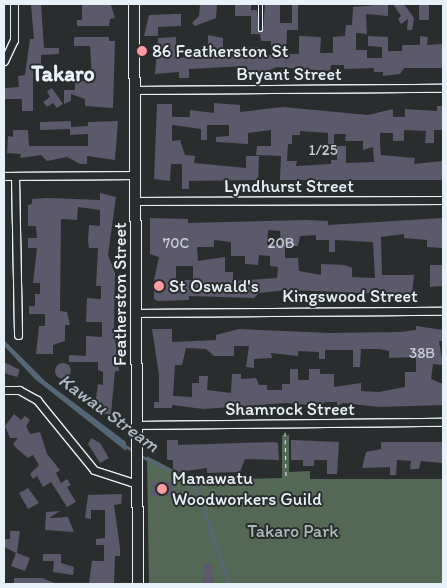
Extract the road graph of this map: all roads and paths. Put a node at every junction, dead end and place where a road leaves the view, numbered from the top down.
1 (14, 4) edge
2 (134, 4) edge
3 (260, 4) edge
4 (260, 29) dead end
5 (4, 61) edge
6 (443, 88) edge
7 (135, 90) junction
8 (135, 175) junction
9 (4, 176) edge
10 (15, 176) junction
11 (443, 200) edge
12 (135, 201) junction
13 (443, 311) edge
14 (136, 313) junction
15 (18, 334) dead end
16 (4, 390) edge
17 (443, 422) edge
18 (284, 424) junction
19 (137, 425) junction
20 (286, 476) dead end
21 (137, 484) junction
22 (138, 584) edge

1 - 5 street
2 - 7 main road, Featherston Street
3 - 4 lane
6 - 7 street, Bryant Street
7 - 8 main road, Featherston Street
8 - 10 street
8 - 12 main road, Featherston Street
9 - 10 street
10 - 15 street
11 - 12 street, Lyndhurst Street
12 - 14 main road, Featherston Street
13 - 14 street, Kingswood Street
14 - 19 main road, Featherston Street
16 - 21 street
17 - 18 street, Shamrock Street
18 - 19 street, Shamrock Street
18 - 20 path
19 - 21 main road, Featherston Street
21 - 22 main road, Featherston Street

